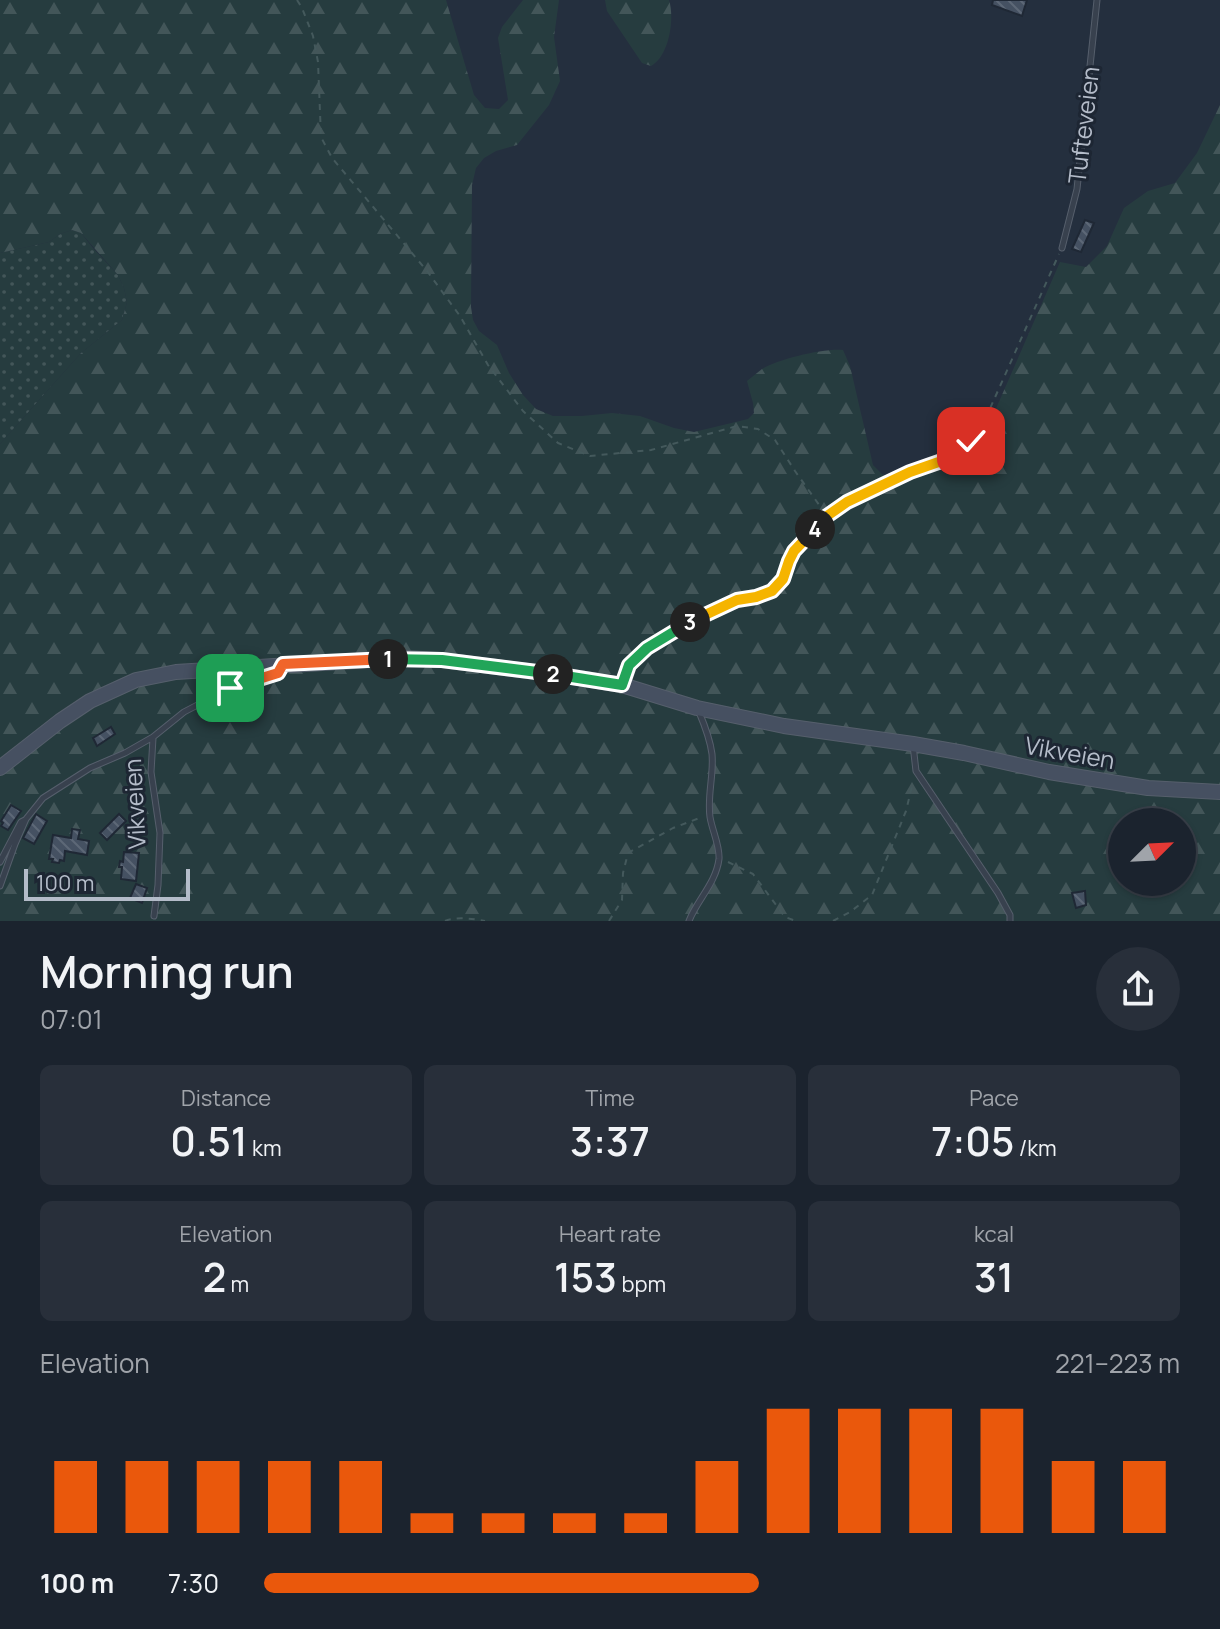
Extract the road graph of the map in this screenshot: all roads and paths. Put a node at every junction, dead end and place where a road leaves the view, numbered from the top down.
1 (297, 0) edge
2 (1097, 0) edge
3 (1062, 248) joint
4 (827, 516) junction
5 (283, 664) junction
6 (622, 685) junction
7 (697, 708) junction
8 (153, 737) junction
9 (913, 744) junction
10 (0, 768) edge
11 (916, 771) junction
12 (1220, 792) edge
13 (710, 814) junction
14 (26, 819) junction
15 (719, 858) junction
16 (0, 862) edge
17 (0, 886) edge
18 (154, 916) dead end
19 (445, 921) edge
20 (485, 921) edge
21 (609, 921) edge
22 (689, 921) edge
23 (796, 921) edge
24 (833, 921) edge
25 (1010, 921) edge

1 - 4 path
2 - 3 lane, Tufteveien
3 - 4 path
4 - 6 path
5 - 6 street, Vikveien
5 - 8 lane, Vikveien
5 - 10 street, Vikveien
6 - 7 street, Vikveien
7 - 9 street, Vikveien
7 - 13 lane
8 - 14 lane, Vikveien
8 - 18 lane, Vikveien
9 - 11 lane
9 - 12 street, Vikveien
11 - 24 path
11 - 25 lane
13 - 15 lane
13 - 21 path
14 - 16 lane, Vikveien
14 - 17 lane, Vikveien
15 - 22 lane
15 - 23 path
19 - 20 path

